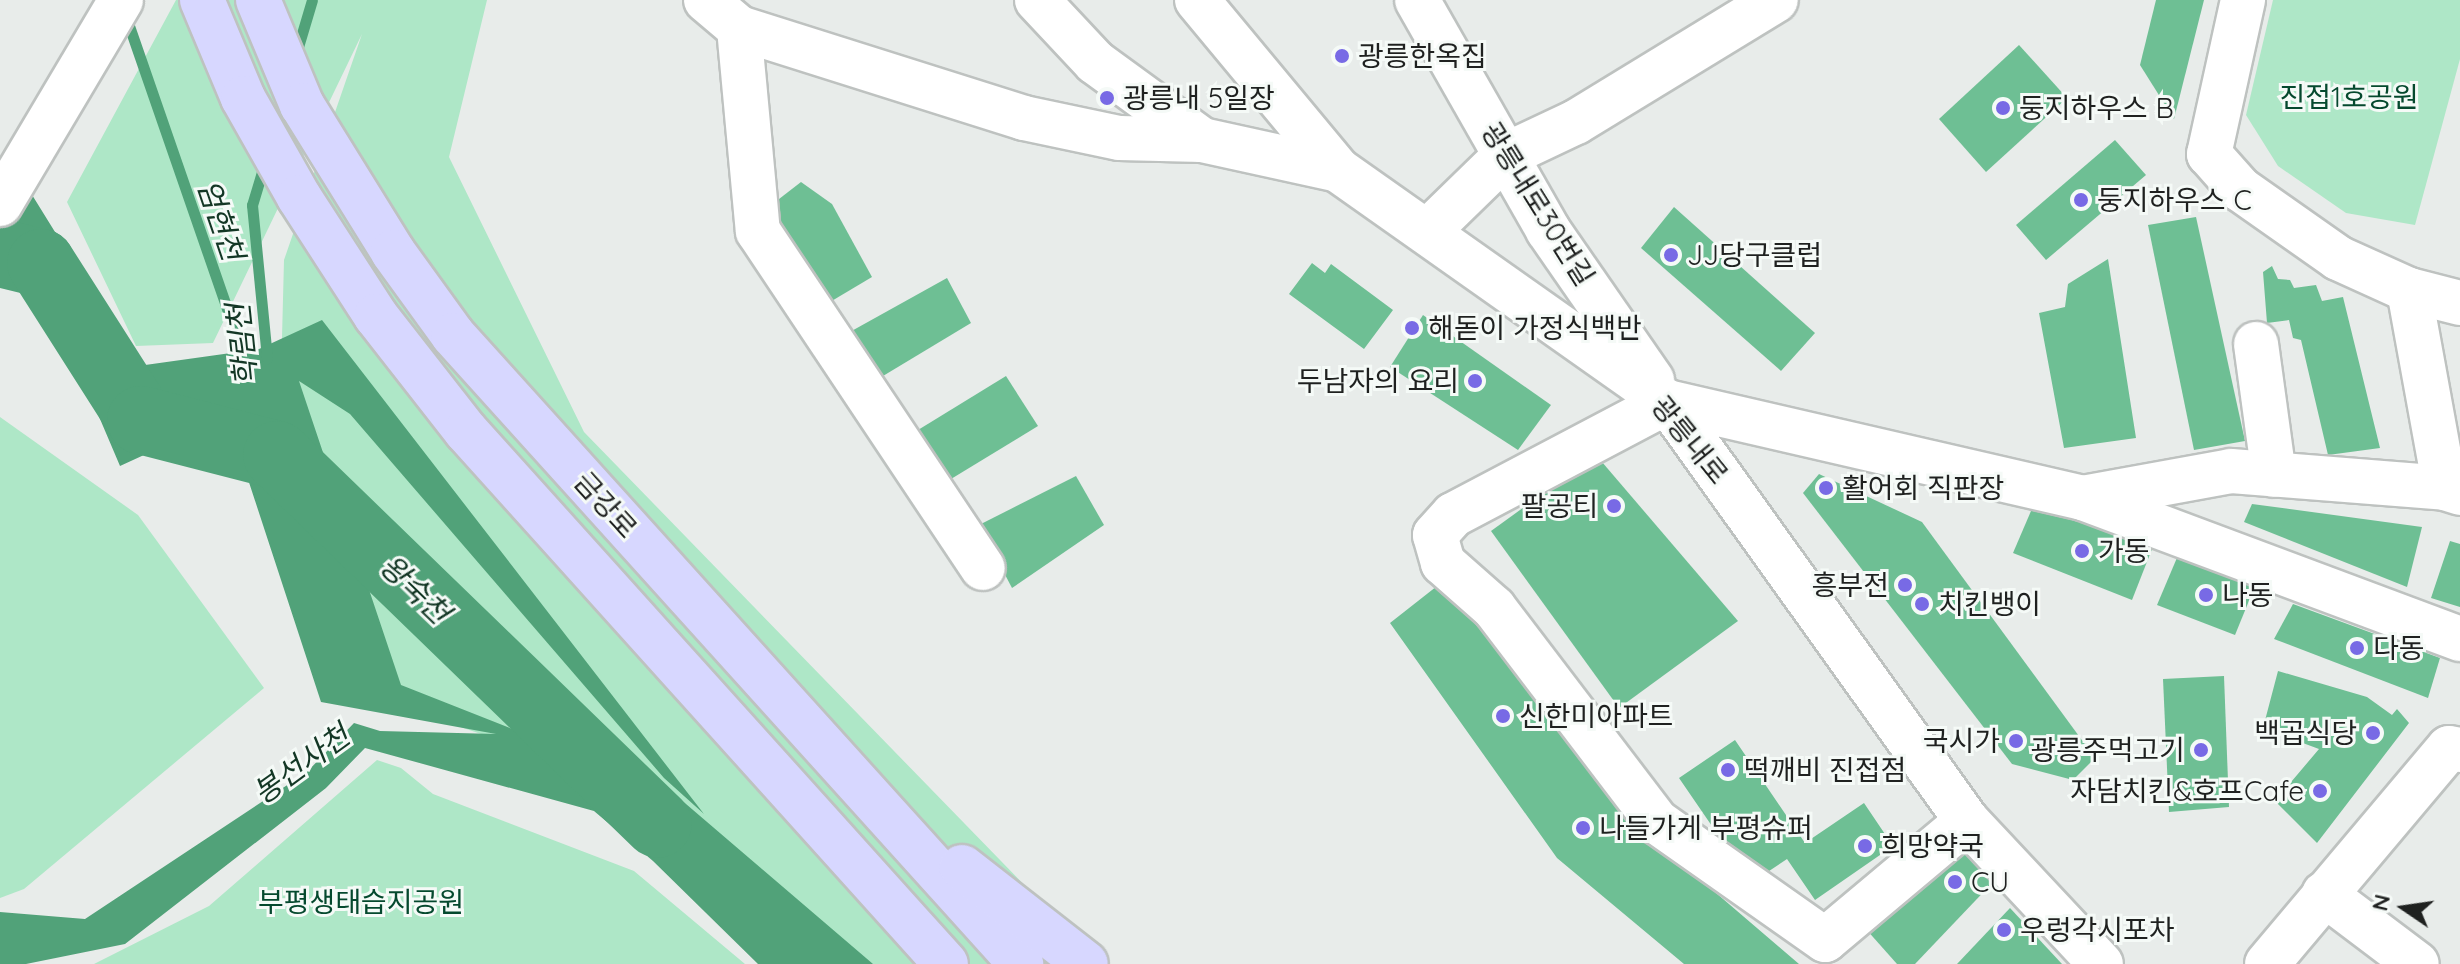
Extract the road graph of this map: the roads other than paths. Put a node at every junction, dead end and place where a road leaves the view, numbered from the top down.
1 (121, 0) edge
2 (202, 0) edge
3 (258, 0) edge
4 (706, 0) edge
5 (1037, 0) edge
6 (1197, 0) edge
7 (1417, 0) edge
8 (1776, 0) edge
9 (2243, 0) edge
10 (739, 28) junction
11 (1202, 140) junction
12 (1506, 155) junction
13 (1338, 170) junction
14 (0, 204) edge
15 (1427, 232) junction
16 (2409, 290) junction
17 (2460, 303) edge
18 (2256, 344) dead end
19 (1667, 402) junction
20 (2274, 475) junction
21 (2452, 490) edge
22 (2083, 498) junction
23 (983, 568) dead end
24 (2460, 639) edge
25 (2460, 750) edge
26 (862, 788) junction
27 (1967, 821) junction
28 (2324, 894) junction
29 (946, 964) edge
30 (1021, 964) edge
31 (1086, 964) edge
32 (2101, 964) edge
33 (2267, 964) edge
34 (2417, 964) edge

1 - 14 street
2 - 29 main road, 금강로
3 - 26 main road, 금강로
4 - 10 street
5 - 11 street
6 - 13 street, 광릉내로
7 - 12 street, 광릉내로30번길
8 - 12 street
9 - 16 street
10 - 11 street
10 - 23 street
11 - 13 street
12 - 15 street
12 - 19 street, 광릉내로30번길
13 - 15 street, 광릉내로
15 - 19 street, 광릉내로
16 - 17 street
16 - 21 street
18 - 20 street
19 - 22 street
19 - 27 street, 광릉내로
19 - 27 street
20 - 21 street
20 - 22 street
22 - 24 street
25 - 28 street
26 - 30 main road, 금강로
26 - 31 main road
27 - 32 street, 광릉내로
28 - 33 street
28 - 34 street

